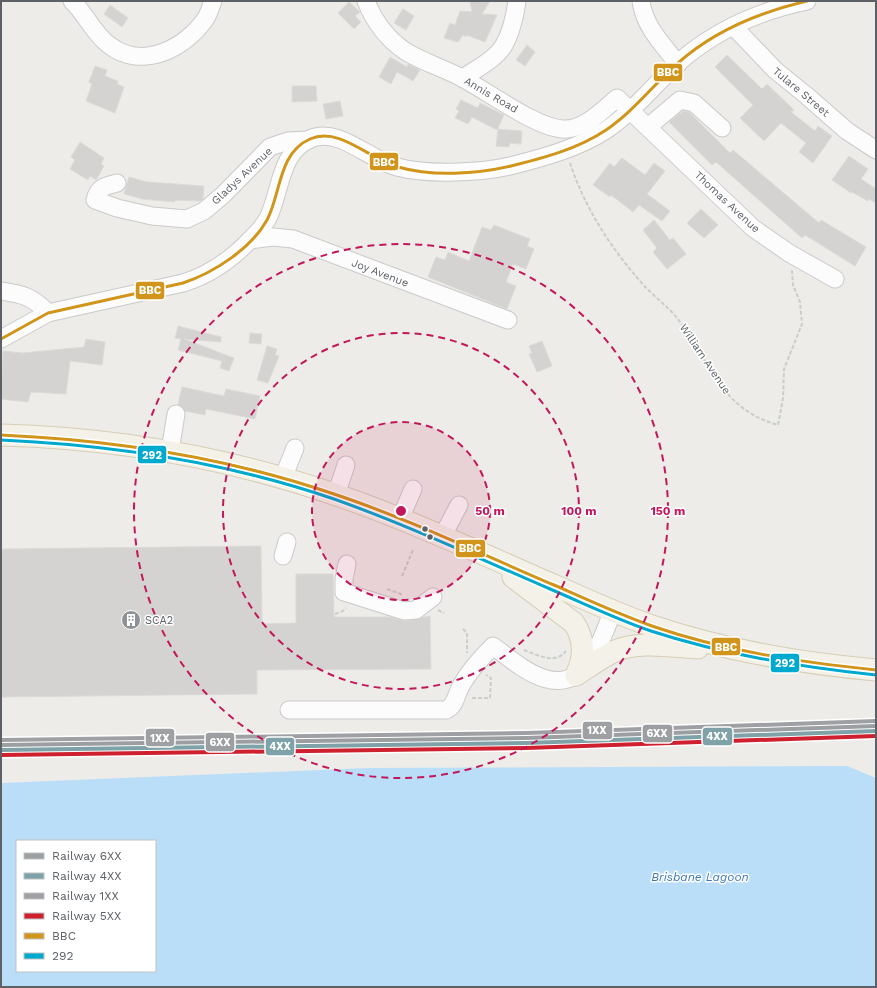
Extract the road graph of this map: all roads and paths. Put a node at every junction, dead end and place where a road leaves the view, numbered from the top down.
1 (213, 1) edge
2 (366, 1) edge
3 (517, 1) edge
4 (641, 1) edge
5 (806, 1) edge
6 (75, 3) edge
7 (733, 26) junction
8 (678, 64) junction
9 (463, 78) junction
10 (631, 110) junction
11 (648, 127) junction
12 (722, 128) dead end
13 (309, 140) junction
14 (566, 149) junction
15 (876, 150) edge
16 (117, 182) dead end
17 (250, 240) junction
18 (788, 253) junction
19 (835, 279) dead end
20 (1, 291) edge
21 (48, 313) junction
22 (508, 320) dead end
23 (1, 339) edge
24 (176, 414) dead end
25 (1, 435) edge
26 (295, 448) dead end
27 (170, 451) junction
28 (346, 465) dead end
29 (283, 478) junction
30 (412, 488) dead end
31 (336, 495) junction
32 (459, 505) dead end
33 (400, 519) junction
34 (442, 537) junction
35 (413, 550) dead end
36 (480, 554) junction
37 (347, 564) dead end
38 (402, 576) dead end
39 (397, 588) dead end
40 (396, 592) dead end
41 (433, 596) dead end
42 (348, 606) dead end
43 (613, 611) junction
44 (335, 614) dead end
45 (463, 629) dead end
46 (567, 646) dead end
47 (522, 649) dead end
48 (734, 650) junction
49 (467, 659) dead end
50 (876, 670) edge
51 (482, 672) dead end
52 (576, 675) junction
53 (460, 690) junction
54 (289, 710) dead end

1 - 6 street
2 - 9 street, Annis Road
3 - 9 street
4 - 8 street
5 - 7 street, Gladys Avenue
7 - 8 street, Gladys Avenue
7 - 15 street, Tulare Street
8 - 10 street, Gladys Avenue
9 - 10 street, Annis Road
10 - 11 street, Thomas Avenue
10 - 14 street, Gladys Avenue
11 - 12 street
11 - 18 street, Thomas Avenue
13 - 14 street, Gladys Avenue
13 - 16 street, Gladys Avenue
13 - 17 street
14 - 18 path, William Avenue
17 - 21 street
17 - 22 street, Joy Avenue
18 - 19 street, Thomas Avenue
20 - 21 street
21 - 23 street
24 - 27 street
25 - 27 main road
26 - 29 street
27 - 29 main road
28 - 31 street
29 - 31 main road
30 - 33 street
31 - 33 main road
32 - 34 street
33 - 34 main road
34 - 36 main road
35 - 38 path
36 - 43 main road
36 - 52 main road
37 - 41 street
39 - 40 path
42 - 44 path
43 - 48 main road
43 - 52 street
45 - 49 path
46 - 47 path
48 - 50 main road
48 - 52 main road
51 - 53 path
52 - 53 street
53 - 54 street

